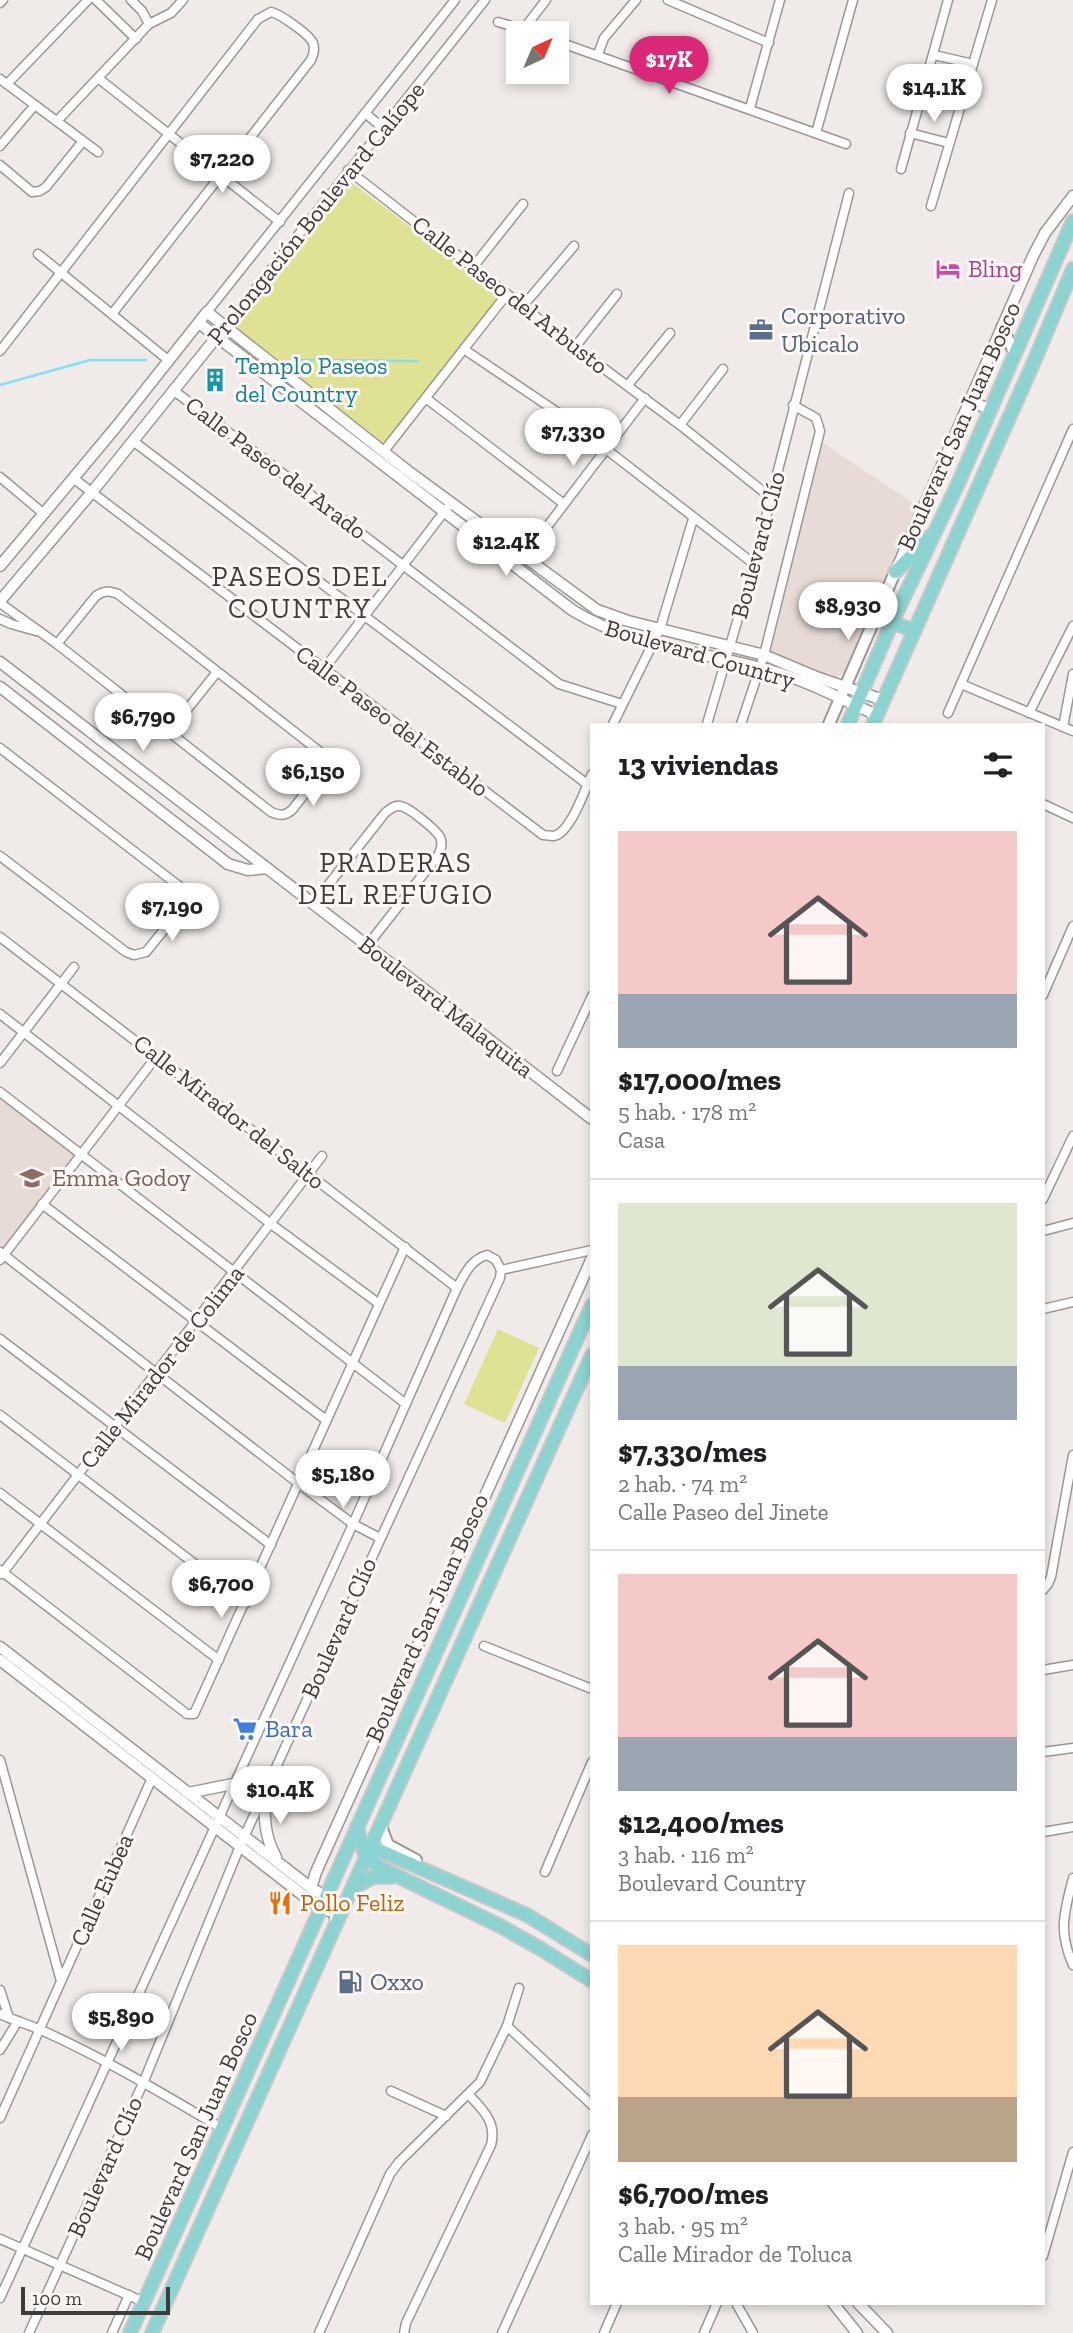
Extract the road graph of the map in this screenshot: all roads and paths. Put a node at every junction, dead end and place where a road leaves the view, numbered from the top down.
1 (88, 0) edge
2 (96, 0) edge
3 (131, 0) edge
4 (183, 0) edge
5 (455, 0) edge
6 (485, 0) edge
7 (547, 0) edge
8 (636, 0) edge
9 (668, 0) edge
10 (780, 0) edge
11 (853, 0) edge
12 (948, 0) edge
13 (992, 0) edge
14 (530, 21) edge
15 (498, 22) dead end
16 (149, 24) junction
17 (506, 25) edge
18 (136, 39) junction
19 (769, 43) junction
20 (569, 45) edge
21 (598, 54) junction
22 (934, 55) junction
23 (974, 64) junction
24 (99, 78) junction
25 (4, 82) edge
26 (35, 105) junction
27 (750, 108) junction
28 (365, 113) junction
29 (57, 121) junction
30 (383, 128) junction
31 (169, 133) junction
32 (816, 133) junction
33 (910, 133) junction
34 (83, 141) junction
35 (949, 143) junction
36 (846, 144) dead end
37 (0, 146) edge
38 (98, 152) dead end
39 (0, 165) edge
40 (901, 169) dead end
41 (348, 170) junction
42 (220, 174) junction
43 (849, 192) dead end
44 (1073, 196) edge
45 (523, 204) dead end
46 (931, 206) dead end
47 (1073, 221) edge
48 (279, 222) junction
49 (574, 246) dead end
50 (38, 254) dead end
51 (473, 267) junction
52 (1073, 269) edge
53 (60, 273) junction
54 (508, 294) junction
55 (617, 294) dead end
56 (523, 306) junction
57 (207, 313) junction
58 (113, 314) junction
59 (199, 323) junction
60 (225, 327) junction
61 (1002, 327) junction
62 (670, 333) dead end
63 (216, 337) junction
64 (575, 347) junction
65 (465, 350) junction
66 (0, 351) edge
67 (1015, 354) junction
68 (169, 360) junction
69 (723, 369) dead end
70 (628, 385) junction
71 (173, 390) junction
72 (645, 398) junction
73 (427, 399) junction
74 (970, 401) junction
75 (793, 405) junction
76 (991, 410) junction
77 (680, 425) junction
78 (1073, 429) edge
79 (132, 441) junction
80 (1070, 443) edge
81 (606, 450) junction
82 (384, 452) junction
83 (0, 477) edge
84 (74, 478) junction
85 (92, 492) junction
86 (770, 497) junction
87 (451, 503) junction
88 (564, 504) junction
89 (444, 512) junction
90 (44, 514) junction
91 (693, 519) junction
92 (936, 531) junction
93 (524, 556) junction
94 (754, 564) junction
95 (0, 565) edge
96 (403, 565) junction
97 (895, 572) junction
98 (0, 602) edge
99 (876, 615) junction
100 (364, 618) junction
101 (0, 619) edge
102 (893, 620) junction
103 (1073, 626) edge
104 (660, 629) junction
105 (39, 631) junction
106 (914, 631) junction
107 (652, 642) junction
108 (57, 644) junction
109 (731, 646) junction
110 (764, 655) junction
111 (726, 661) junction
112 (0, 662) edge
113 (761, 668) junction
114 (324, 669) junction
115 (217, 672) junction
116 (1073, 674) edge
117 (961, 684) junction
118 (0, 687) edge
119 (846, 687) junction
120 (862, 692) junction
121 (841, 700) junction
122 (883, 700) junction
123 (622, 704) junction
124 (856, 706) junction
125 (948, 713) dead end
126 (1029, 713) junction
127 (875, 720) edge
128 (613, 723) edge
129 (707, 723) edge
130 (741, 723) edge
131 (830, 723) edge
132 (848, 723) edge
133 (1063, 727) junction
134 (1073, 731) edge
135 (169, 732) junction
136 (0, 748) edge
137 (590, 778) edge
138 (587, 784) junction
139 (1045, 805) edge
140 (1073, 818) edge
141 (0, 856) edge
142 (267, 868) junction
143 (314, 903) junction
144 (1073, 926) edge
145 (0, 937) edge
146 (367, 946) junction
147 (74, 967) dead end
148 (61, 983) junction
149 (1045, 990) edge
150 (590, 1000) edge
151 (0, 1014) edge
152 (24, 1032) junction
153 (156, 1057) junction
154 (0, 1063) edge
155 (557, 1071) dead end
156 (0, 1093) edge
157 (118, 1107) junction
158 (590, 1117) edge
159 (1072, 1139) edge
160 (81, 1156) junction
161 (322, 1156) dead end
162 (308, 1174) junction
163 (1045, 1195) edge
164 (42, 1205) junction
165 (1073, 1223) edge
166 (271, 1224) junction
167 (1045, 1230) edge
168 (405, 1247) junction
169 (590, 1250) edge
170 (1, 1255) edge
171 (590, 1262) edge
172 (501, 1270) junction
173 (234, 1273) junction
174 (457, 1288) junction
175 (1073, 1302) edge
176 (378, 1303) junction
177 (590, 1308) edge
178 (1045, 1309) edge
179 (197, 1321) junction
180 (0, 1339) edge
181 (590, 1358) edge
182 (352, 1363) junction
183 (156, 1373) junction
184 (406, 1404) junction
185 (0, 1415) edge
186 (326, 1420) junction
187 (116, 1426) junction
188 (1073, 1455) edge
189 (78, 1475) junction
190 (298, 1483) junction
191 (0, 1493) edge
192 (40, 1523) junction
193 (353, 1524) junction
194 (380, 1538) junction
195 (271, 1545) junction
196 (1, 1573) edge
197 (1045, 1588) edge
198 (246, 1603) junction
199 (484, 1646) dead end
200 (0, 1647) edge
201 (0, 1660) edge
202 (219, 1660) junction
203 (1073, 1665) edge
204 (1045, 1670) edge
205 (590, 1688) edge
206 (1073, 1748) edge
207 (1045, 1752) edge
208 (0, 1760) edge
209 (590, 1767) edge
210 (152, 1778) junction
211 (233, 1784) junction
212 (4, 1785) edge
213 (188, 1793) junction
214 (265, 1793) junction
215 (370, 1797) junction
216 (388, 1807) junction
217 (216, 1821) junction
218 (380, 1824) junction
219 (357, 1827) junction
220 (1073, 1827) edge
221 (1045, 1832) edge
222 (243, 1841) junction
223 (366, 1849) junction
224 (343, 1857) junction
225 (280, 1864) junction
226 (545, 1872) dead end
227 (435, 1873) junction
228 (398, 1878) junction
229 (1073, 1878) edge
230 (311, 1888) junction
231 (352, 1888) junction
232 (341, 1905) junction
233 (322, 1906) junction
234 (334, 1928) junction
235 (590, 1954) edge
236 (1073, 1965) edge
237 (590, 1980) edge
238 (61, 1981) junction
239 (519, 1988) dead end
240 (0, 1990) edge
241 (0, 2014) edge
242 (13, 2020) junction
243 (507, 2026) junction
244 (40, 2029) junction
245 (0, 2050) edge
246 (108, 2063) junction
247 (144, 2081) junction
248 (391, 2091) dead end
249 (469, 2095) junction
250 (590, 2103) edge
251 (446, 2116) junction
252 (0, 2118) edge
253 (223, 2129) junction
254 (590, 2139) edge
255 (1073, 2152) edge
256 (0, 2238) edge
257 (23, 2248) junction
258 (1045, 2249) edge
259 (61, 2264) junction
260 (129, 2295) junction
261 (0, 2298) edge
262 (144, 2302) junction
263 (616, 2305) edge
264 (716, 2305) edge
265 (737, 2305) edge
266 (835, 2305) edge
267 (860, 2305) edge
268 (29, 2333) edge
269 (112, 2333) edge
270 (130, 2333) edge
271 (152, 2333) edge
272 (319, 2333) edge
273 (404, 2333) edge
274 (502, 2333) edge
275 (604, 2333) edge
276 (704, 2333) edge
277 (753, 2333) edge
278 (857, 2333) edge
279 (887, 2333) edge

1 - 25 street
2 - 18 street
3 - 16 street
4 - 16 street
5 - 28 street, Prolongación Boulevard Calíope
6 - 30 street, Prolongación Boulevard Calíope
7 - 14 street
8 - 21 street
9 - 19 street
10 - 19 street
11 - 32 street
12 - 22 street
13 - 23 street
15 - 17 street
16 - 18 street
18 - 24 street
19 - 27 street
20 - 21 street
21 - 27 street
22 - 23 street
22 - 33 street
23 - 35 street
24 - 29 street
24 - 31 street
25 - 26 street
26 - 29 street
26 - 37 street
27 - 32 street
28 - 30 street
28 - 48 street, Prolongación Boulevard Calíope
29 - 34 street
30 - 41 street, Prolongación Boulevard Calíope
31 - 42 street
31 - 42 street
31 - 53 street
32 - 36 street
33 - 35 street
33 - 40 street
34 - 38 street
34 - 39 street
35 - 46 street
41 - 51 street, Calle Paseo del Arbusto
41 - 60 street, Prolongación Boulevard Calíope
42 - 48 street
42 - 58 street
43 - 75 street, Boulevard Clío
44 - 61 street
45 - 51 street
47 - 67 main road, Boulevard San Juan Bosco
48 - 57 street, Prolongación Boulevard Calíope
49 - 56 street
50 - 53 street
51 - 54 street, Calle Paseo del Arbusto
52 - 106 main road, Boulevard San Juan Bosco
53 - 58 street
53 - 66 street
54 - 56 street, Calle Paseo del Arbusto
54 - 65 street
55 - 64 street
56 - 64 street, Calle Paseo del Arbusto
57 - 59 street, Prolongación Boulevard Calíope
57 - 60 street, Boulevard Country
58 - 68 street
59 - 63 street, Boulevard Country
59 - 68 street, Prolongación Boulevard Calíope
60 - 63 street, Prolongación Boulevard Calíope
60 - 82 street, Boulevard Country
61 - 67 main road
61 - 74 street
62 - 70 street
63 - 71 street, Prolongación Boulevard Calíope
63 - 89 street, Boulevard Country
64 - 70 street, Calle Paseo del Arbusto
65 - 73 street
65 - 81 street
67 - 76 main road, Boulevard San Juan Bosco
68 - 84 street, Prolongación Boulevard Calíope
69 - 77 street
70 - 72 street, Calle Paseo del Arbusto
71 - 79 street, Prolongación Boulevard Calíope
71 - 96 street, Calle Paseo del Arado
72 - 77 street, Calle Paseo del Arbusto
72 - 81 street
73 - 82 street
73 - 88 street
74 - 76 street
74 - 97 street
75 - 86 street, Boulevard Clío
75 - 110 street, Boulevard Clío
76 - 92 main road, Boulevard San Juan Bosco
77 - 86 street, Calle Paseo del Arbusto
78 - 80 street
79 - 85 street, Prolongación Boulevard Calíope
79 - 100 street
80 - 117 street
81 - 88 street
81 - 91 street
82 - 87 street, Boulevard Country
83 - 90 street
84 - 85 street, Calle Paseo del Establo
84 - 90 street, Prolongación Boulevard Calíope
85 - 98 street, Prolongación Boulevard Calíope
85 - 114 street, Calle Paseo del Establo
86 - 94 street, Boulevard Clío
87 - 89 street
87 - 93 street, Boulevard Country
88 - 93 street
89 - 96 street
89 - 107 street, Boulevard Country
90 - 95 street, Prolongación Boulevard Calíope
91 - 94 street
91 - 104 street
92 - 97 main road
92 - 102 main road, Boulevard San Juan Bosco
93 - 104 street, Boulevard Country
94 - 109 street, Boulevard Clío
96 - 100 street
96 - 123 street, Calle Paseo del Arado
97 - 99 main road
98 - 105 street
99 - 102 main road
99 - 119 main road
100 - 114 street
100 - 138 street
101 - 105 street
102 - 106 main road
102 - 120 main road, Boulevard San Juan Bosco
103 - 126 street
104 - 107 street
104 - 109 street, Boulevard Country
105 - 108 street
106 - 122 main road, Boulevard San Juan Bosco
107 - 111 street, Boulevard Country
107 - 123 street
108 - 115 street
108 - 135 street
109 - 110 street, Boulevard Country
109 - 111 street, Boulevard Clío
110 - 113 street, Boulevard Clío
110 - 119 street, Boulevard Country
111 - 113 street, Boulevard Country
111 - 129 street, Boulevard Clío
112 - 142 street, Boulevard Malaquita
113 - 121 street, Boulevard Country
113 - 130 street, Boulevard Clío
114 - 138 street, Calle Paseo del Establo
115 - 135 street
115 - 135 street
116 - 133 street
117 - 125 street
117 - 126 street
118 - 142 street
119 - 120 street, Boulevard Country
119 - 121 main road
120 - 122 street, Boulevard Country
120 - 124 main road, Boulevard San Juan Bosco
121 - 124 street, Boulevard Country
121 - 131 main road
122 - 127 main road, Boulevard San Juan Bosco
123 - 128 street
124 - 127 street, Boulevard Country
124 - 132 main road, Boulevard San Juan Bosco
126 - 133 street
133 - 134 street
136 - 141 street
137 - 138 street, Calle Paseo del Establo
139 - 140 street
142 - 143 street, Boulevard Malaquita
143 - 146 street, Boulevard Malaquita
143 - 146 street
144 - 149 street
145 - 148 street, Calle Mirador del Salto
146 - 158 street, Boulevard Malaquita
147 - 148 street
148 - 152 street
148 - 153 street, Calle Mirador del Salto
150 - 155 street
151 - 152 street
152 - 154 street
152 - 157 street
153 - 157 street
153 - 162 street, Calle Mirador del Salto
156 - 160 street
157 - 160 street
157 - 166 street
159 - 163 street
160 - 164 street
160 - 173 street
161 - 162 street, Calle Mirador de Colima
162 - 166 street, Calle Mirador de Colima
162 - 168 street, Calle Mirador del Salto
164 - 170 street
164 - 179 street
165 - 167 street
166 - 173 street, Calle Mirador de Colima
166 - 176 street
168 - 174 street, Calle Mirador del Salto
168 - 176 street
169 - 172 street
170 - 183 street
171 - 230 street
172 - 174 street
172 - 194 street, Boulevard Clío
173 - 179 street, Calle Mirador de Colima
173 - 182 street
174 - 184 street
175 - 178 street
176 - 182 street
177 - 215 main road, Boulevard San Juan Bosco
179 - 183 street, Calle Mirador de Colima
179 - 186 street
180 - 187 street
181 - 216 main road, Boulevard San Juan Bosco
182 - 184 street
182 - 186 street
183 - 187 street, Calle Mirador de Colima
183 - 190 street
184 - 193 street
185 - 189 street
186 - 190 street
187 - 189 street, Calle Mirador de Colima
187 - 195 street
188 - 197 street
189 - 192 street, Calle Mirador de Colima
189 - 198 street
190 - 193 street
190 - 195 street
191 - 192 street
192 - 196 street, Calle Mirador de Colima
192 - 202 street
193 - 194 street
193 - 211 street
194 - 214 street, Boulevard Clío
195 - 198 street
196 - 202 street
198 - 202 street
199 - 205 street
200 - 213 street
201 - 210 street
203 - 204 street
206 - 207 street
208 - 212 street
209 - 226 street
210 - 217 street
210 - 238 street, Calle Eubea
211 - 213 street
211 - 217 street
212 - 238 street
213 - 217 street
214 - 222 street, Boulevard Clío
214 - 225 street
215 - 216 main road
215 - 219 main road, Boulevard San Juan Bosco
216 - 218 main road, Boulevard San Juan Bosco
217 - 222 street
217 - 246 street
218 - 223 main road, Boulevard San Juan Bosco
218 - 227 main road
219 - 223 main road
219 - 224 main road, Boulevard San Juan Bosco
220 - 221 street
222 - 225 street
222 - 233 street
222 - 247 street, Boulevard Clío
223 - 224 main road
223 - 227 main road
223 - 228 main road
223 - 231 main road, Boulevard San Juan Bosco
224 - 233 main road, Boulevard San Juan Bosco
225 - 230 street
227 - 235 main road
228 - 231 main road
228 - 237 main road
229 - 236 street
230 - 233 street
231 - 232 main road, Boulevard San Juan Bosco
232 - 233 street
232 - 234 main road, Boulevard San Juan Bosco
233 - 234 main road
233 - 253 main road, Boulevard San Juan Bosco
234 - 271 main road, Boulevard San Juan Bosco
238 - 244 street, Calle Eubea
239 - 243 street
240 - 242 street
241 - 242 street
242 - 244 street
242 - 245 street
243 - 249 street
243 - 250 street
244 - 246 street
244 - 252 street, Calle Eubea
246 - 247 street
246 - 257 street
247 - 253 street
247 - 259 street, Boulevard Clío
248 - 251 street
249 - 251 street
249 - 273 street
251 - 272 street
253 - 262 main road, Boulevard San Juan Bosco
254 - 274 street
255 - 258 street
256 - 257 street
257 - 259 street
257 - 261 street
259 - 260 street
259 - 268 street, Boulevard Clío
260 - 262 street
260 - 269 street
262 - 270 main road, Boulevard San Juan Bosco
263 - 275 street
264 - 276 street
265 - 277 street
266 - 278 street
267 - 279 street

